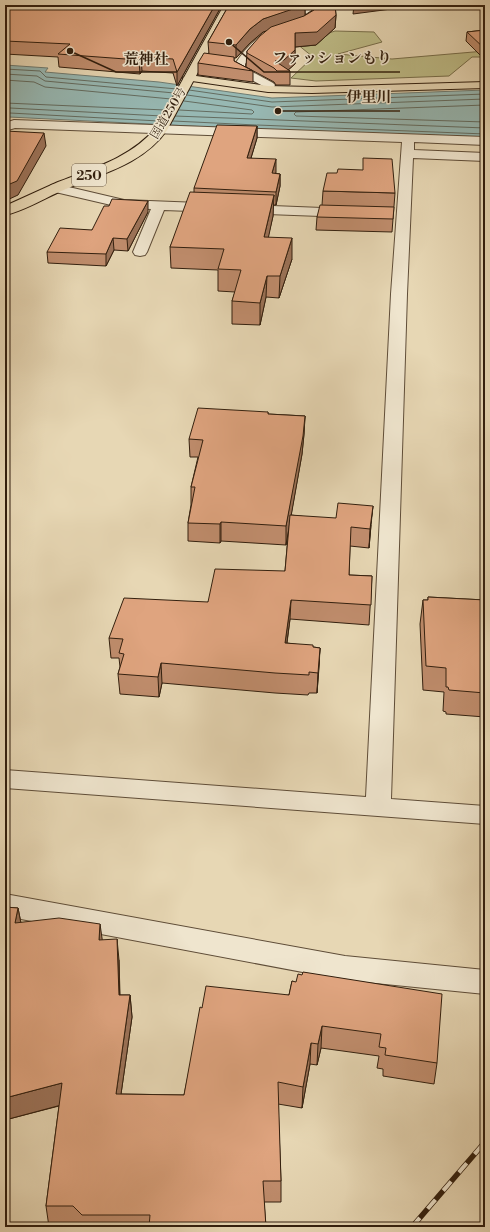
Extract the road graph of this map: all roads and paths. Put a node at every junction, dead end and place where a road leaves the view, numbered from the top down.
1 (229, 5) edge
2 (306, 5) edge
3 (200, 59) junction
4 (212, 60) edge
5 (226, 62) edge
6 (240, 64) junction
7 (188, 80) junction
8 (485, 85) edge
9 (268, 89) junction
10 (5, 127) edge
11 (162, 127) junction
12 (485, 142) edge
13 (408, 147) junction
14 (485, 157) edge
15 (56, 188) junction
16 (159, 206) junction
17 (5, 211) edge
18 (364, 213) edge
19 (140, 252) dead end
20 (5, 779) edge
21 (378, 807) junction
22 (485, 814) edge
23 (5, 905) edge
24 (485, 982) edge

1 - 3 main road, 国道250号 / 250
2 - 6 street
3 - 4 street
3 - 7 main road, 国道250号 / 250
5 - 6 street
6 - 9 street
7 - 9 main road
7 - 11 main road, 国道250号 / 250
8 - 9 main road
10 - 11 street
11 - 13 street
11 - 15 main road, 国道250号 / 250
12 - 13 street
13 - 14 street
13 - 21 street
15 - 16 street
15 - 17 main road, 国道250号 / 250
16 - 18 street
16 - 19 street
20 - 21 street
21 - 22 street
23 - 24 street

